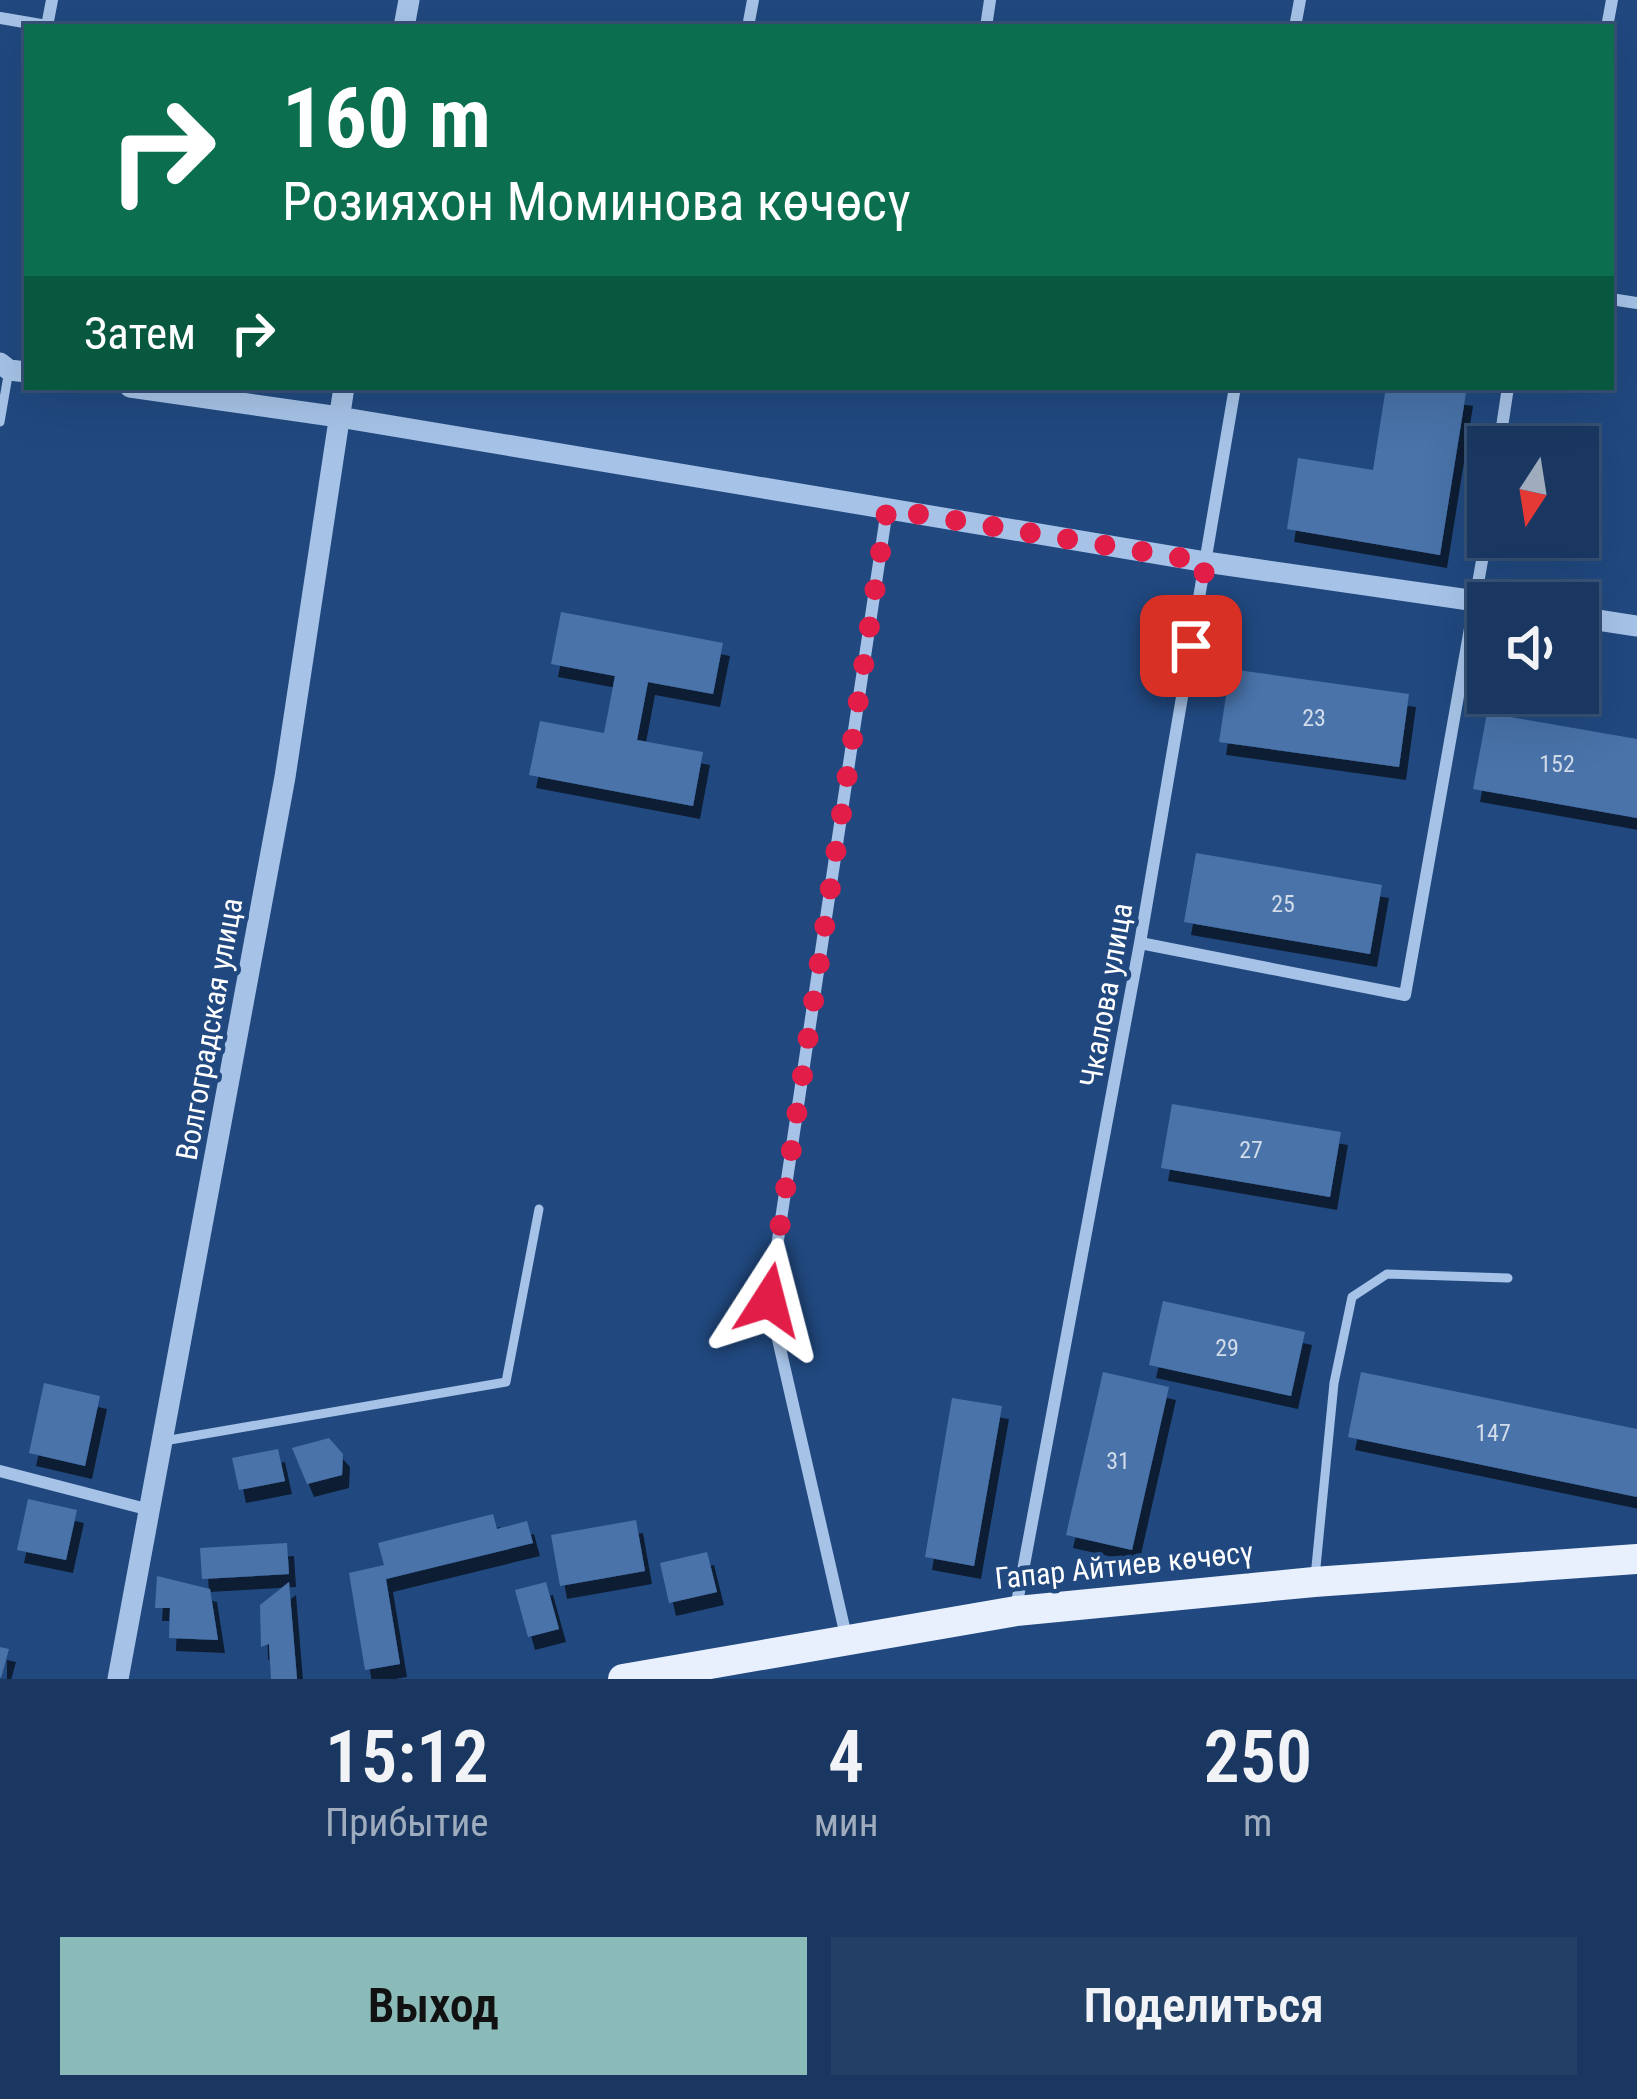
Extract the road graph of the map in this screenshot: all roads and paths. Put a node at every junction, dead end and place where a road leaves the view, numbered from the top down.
1 (0, 18) edge
2 (35, 24) edge
3 (9, 370) edge
4 (151, 390) edge
5 (343, 390) edge
6 (1235, 390) edge
7 (1508, 390) edge
8 (338, 417) junction
9 (0, 422) edge
10 (1502, 426) edge
11 (887, 509) junction
12 (1206, 562) junction
13 (1467, 600) edge
14 (1599, 620) edge
15 (1637, 626) edge
16 (1467, 687) edge
17 (1140, 944) junction
18 (538, 1210) dead end
19 (1508, 1277) dead end
20 (164, 1441) junction
21 (0, 1471) edge
22 (150, 1510) junction
23 (1637, 1559) edge
24 (1314, 1582) junction
25 (1016, 1611) junction
26 (847, 1638) junction
27 (118, 1679) edge
28 (623, 1679) edge

1 - 2 street
3 - 9 lane
4 - 8 street
5 - 8 street, Волгоградская улица
6 - 12 street, Чкалова улица
7 - 10 street
8 - 11 street
8 - 20 street, Волгоградская улица
11 - 12 street
11 - 26 street
12 - 13 street
12 - 17 street, Чкалова улица
14 - 15 street
16 - 17 street
17 - 25 street, Чкалова улица
18 - 20 lane
19 - 24 lane
20 - 22 street, Волгоградская улица
21 - 22 street
22 - 27 street, Волгоградская улица
23 - 24 main road, Гапар Айтиев көчөсү
24 - 25 main road, Гапар Айтиев көчөсү
25 - 26 main road, Гапар Айтиев көчөсү
26 - 28 main road, Гапар Айтиев көчөсү

